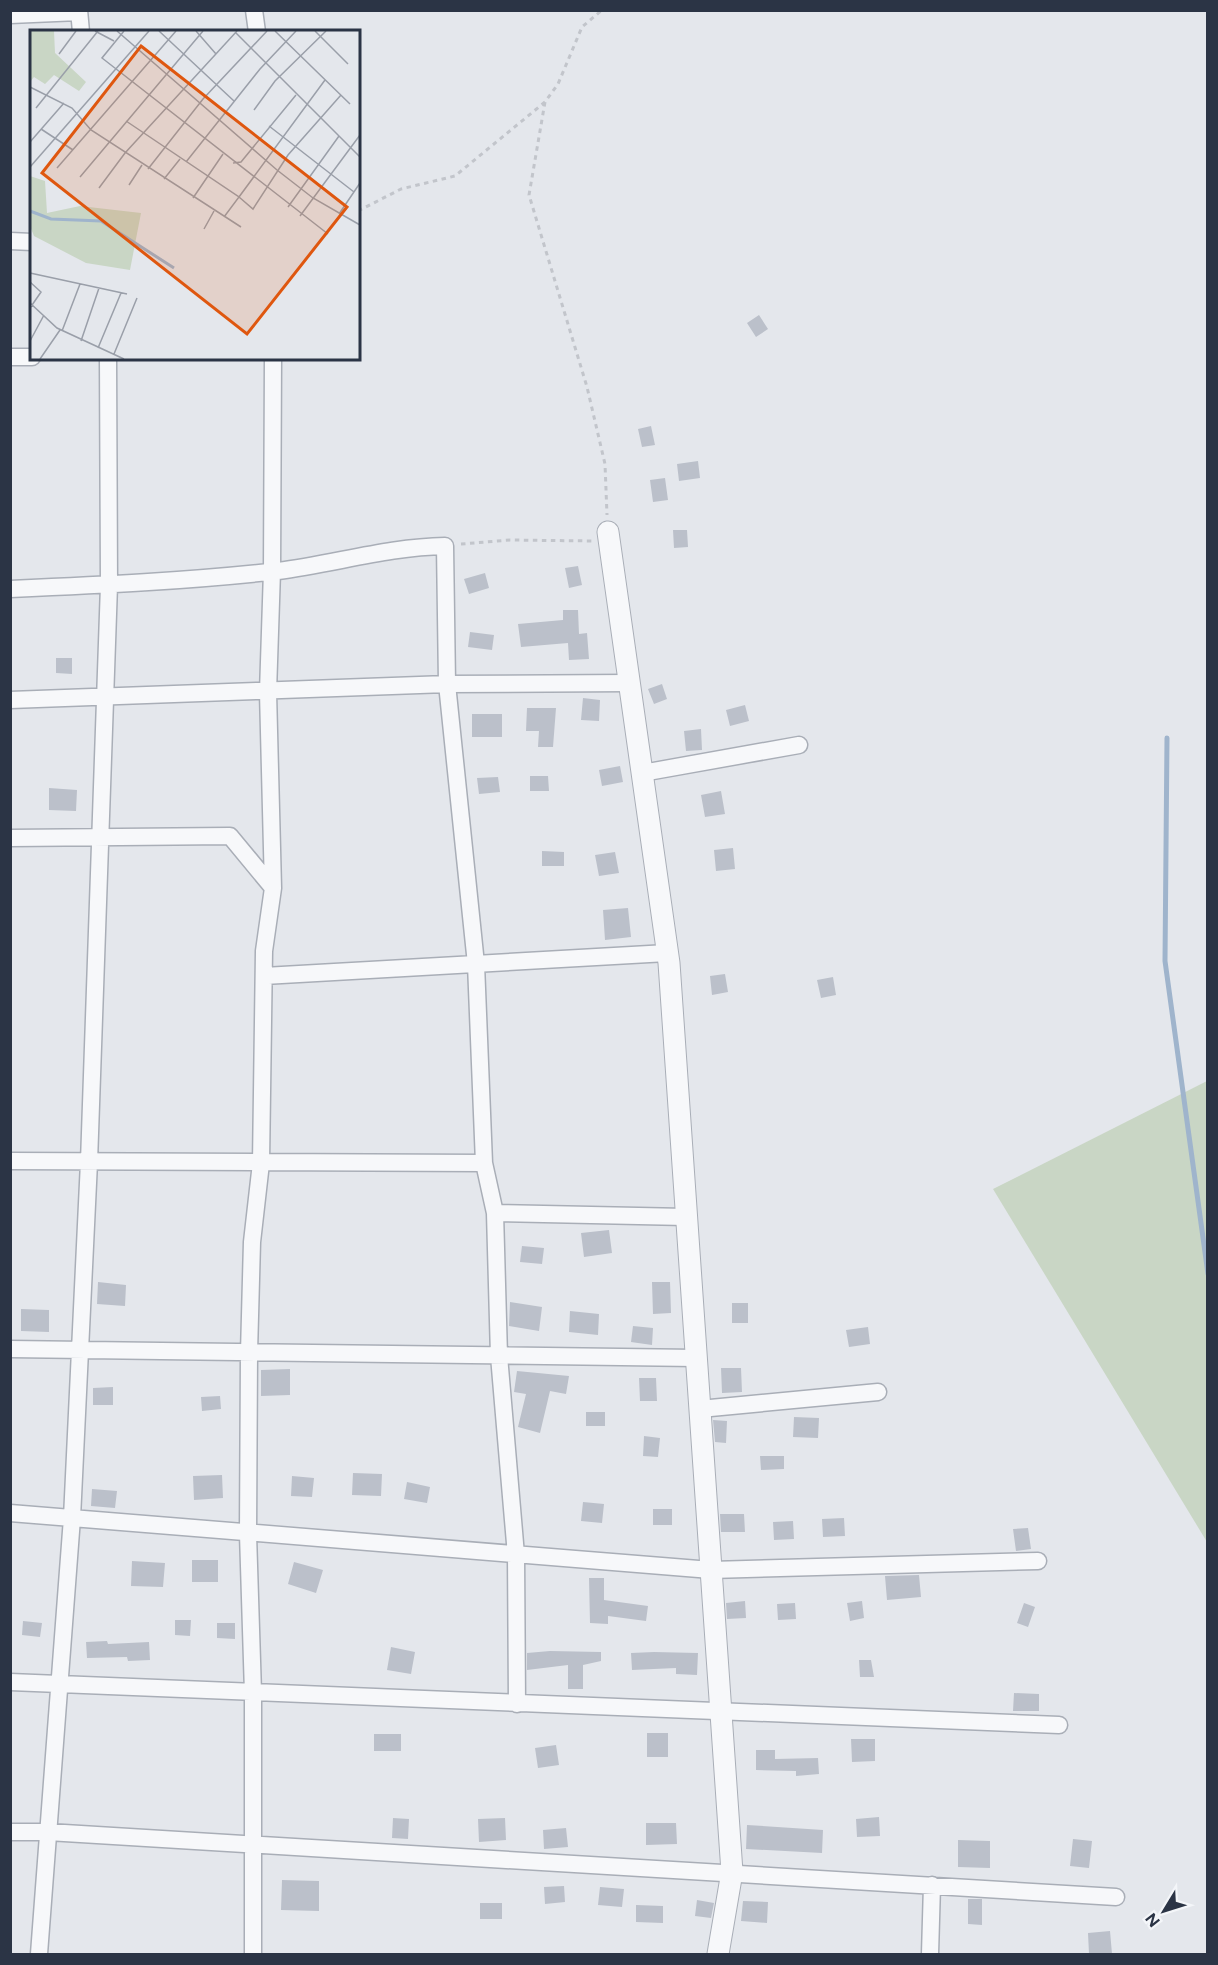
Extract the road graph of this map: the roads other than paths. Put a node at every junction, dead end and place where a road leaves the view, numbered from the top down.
1 (254, 10) edge
2 (79, 11) edge
3 (10, 15) edge
4 (81, 30) edge
5 (257, 30) edge
6 (10, 242) edge
7 (30, 242) edge
8 (10, 357) edge
9 (30, 357) edge
10 (108, 360) edge
11 (273, 360) edge
12 (609, 537) road end
13 (272, 571) junction
14 (109, 585) junction
15 (10, 589) edge
16 (629, 683) junction
17 (447, 684) junction
18 (268, 692) junction
19 (106, 699) junction
20 (10, 700) edge
21 (800, 745) dead end
22 (642, 773) junction
23 (99, 837) junction
24 (10, 838) edge
25 (273, 888) junction
26 (667, 952) junction
27 (476, 964) junction
28 (264, 976) junction
29 (10, 1161) edge
30 (89, 1162) junction
31 (261, 1162) junction
32 (484, 1163) junction
33 (495, 1213) junction
34 (686, 1216) junction
35 (10, 1349) edge
36 (80, 1352) junction
37 (249, 1353) junction
38 (499, 1356) junction
39 (696, 1358) junction
40 (878, 1392) dead end
41 (700, 1409) junction
42 (10, 1513) edge
43 (72, 1518) junction
44 (248, 1534) junction
45 (516, 1555) junction
46 (1038, 1561) dead end
47 (711, 1570) junction
48 (10, 1682) edge
49 (59, 1686) junction
50 (253, 1694) junction
51 (517, 1704) junction
52 (721, 1712) junction
53 (1059, 1725) dead end
54 (10, 1832) edge
55 (48, 1832) junction
56 (251, 1844) junction
57 (732, 1872) junction
58 (932, 1885) junction
59 (1116, 1897) dead end
60 (39, 1954) edge
61 (253, 1954) edge
62 (717, 1954) edge
63 (930, 1954) edge

1 - 5 street
2 - 3 street
2 - 4 street
6 - 7 street
8 - 9 street
10 - 14 street
11 - 13 street
12 - 16 street
13 - 14 street
13 - 17 street
13 - 18 street
14 - 15 street
14 - 19 street
16 - 17 street
16 - 22 street
17 - 18 street
17 - 27 street
18 - 19 street
18 - 25 street
19 - 20 street
19 - 23 street
21 - 22 street
22 - 26 street
23 - 24 street
23 - 25 street
23 - 30 street
25 - 28 street
26 - 27 street
26 - 34 street
27 - 28 street
27 - 32 street
28 - 31 street
29 - 30 street
30 - 31 street
30 - 36 street
31 - 32 street
31 - 37 street
32 - 33 street
33 - 34 street
33 - 38 street
34 - 39 street
35 - 36 street
36 - 37 street
36 - 43 street
37 - 38 street
37 - 44 street
38 - 39 street
38 - 45 street
39 - 41 street
40 - 41 street
41 - 47 street
42 - 43 street
43 - 44 street
43 - 49 street
44 - 45 street
44 - 50 street
45 - 47 street
45 - 51 street
46 - 47 street
47 - 52 street
48 - 49 street
49 - 50 street
49 - 55 street
50 - 51 street
50 - 56 street
51 - 52 street
52 - 53 street
52 - 57 street
54 - 55 street
55 - 56 street
55 - 60 street
56 - 57 street
56 - 61 street
57 - 58 street
57 - 62 street
58 - 59 street
58 - 63 street

